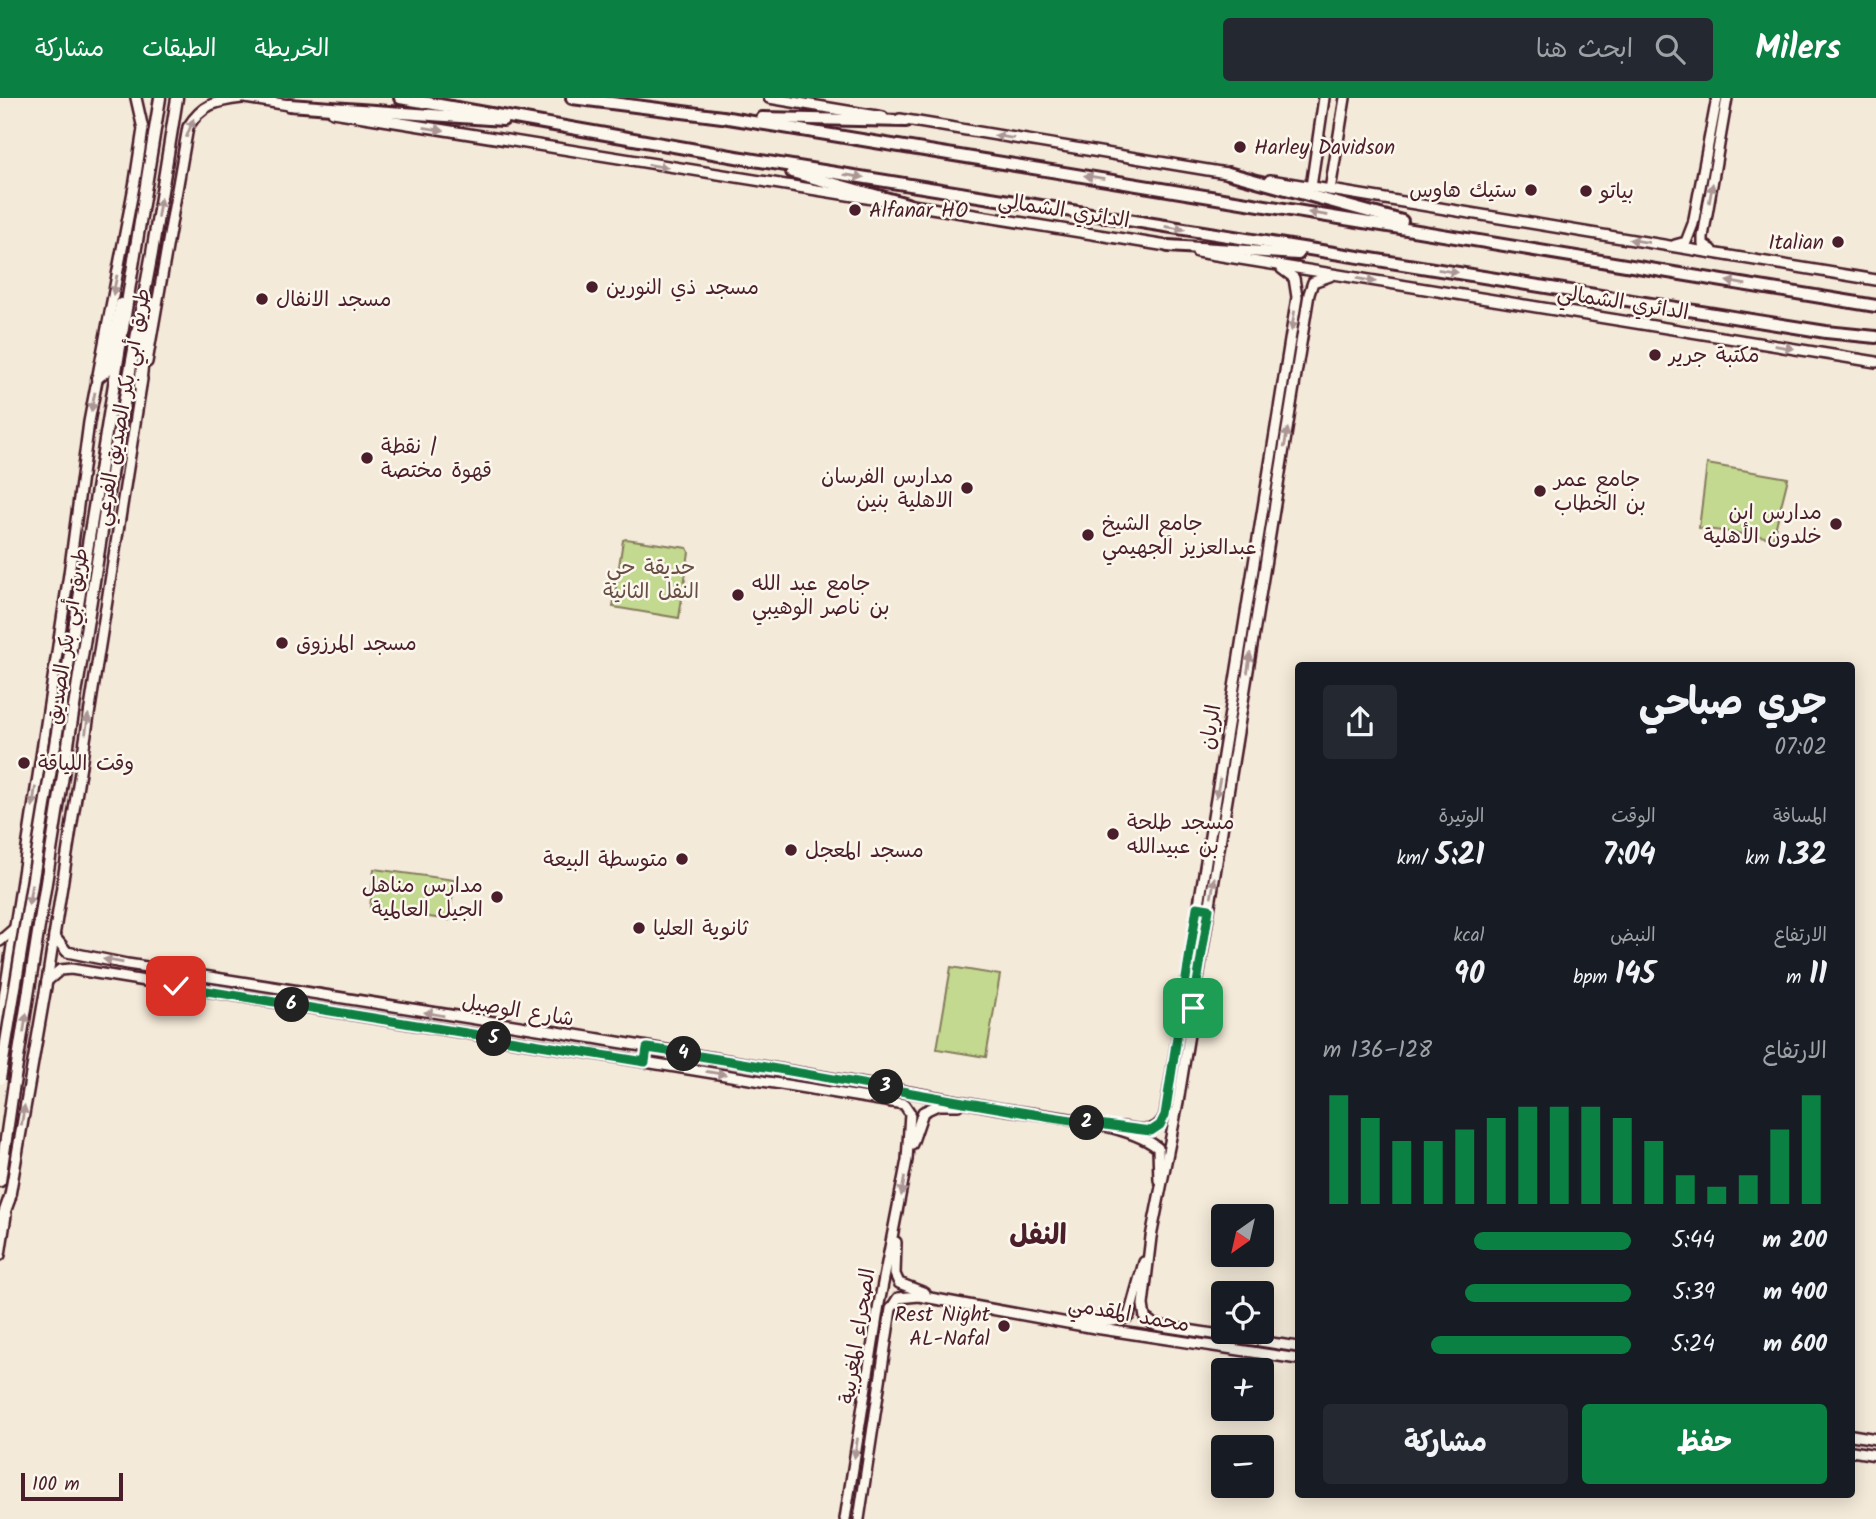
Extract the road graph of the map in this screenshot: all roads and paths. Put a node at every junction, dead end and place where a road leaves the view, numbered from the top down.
1 (136, 98) edge
2 (160, 98) edge
3 (177, 98) edge
4 (244, 98) edge
5 (400, 98) edge
6 (572, 98) edge
7 (769, 98) edge
8 (1324, 98) edge
9 (1345, 98) edge
10 (1717, 98) edge
11 (1727, 98) edge
12 (289, 105) junction
13 (722, 117) junction
14 (906, 121) junction
15 (550, 122) junction
16 (742, 158) junction
17 (1228, 173) junction
18 (1311, 187) junction
19 (1330, 190) junction
20 (907, 204) junction
21 (1693, 224) junction
22 (1704, 227) junction
23 (1455, 236) junction
24 (1168, 246) junction
25 (1671, 246) junction
26 (152, 253) junction
27 (1717, 253) junction
28 (1357, 257) junction
29 (1274, 266) junction
30 (1335, 275) junction
31 (131, 278) junction
32 (1876, 279) edge
33 (1297, 290) junction
34 (1309, 292) junction
35 (1831, 299) junction
36 (1876, 300) edge
37 (1876, 306) edge
38 (1826, 332) junction
39 (1876, 337) edge
40 (1876, 345) edge
41 (1876, 362) edge
42 (97, 377) junction
43 (140, 386) junction
44 (1197, 907) junction
45 (1209, 909) junction
46 (15, 928) junction
47 (54, 936) junction
48 (0, 941) edge
49 (74, 954) junction
50 (0, 962) edge
51 (71, 969) junction
52 (8, 973) junction
53 (47, 981) junction
54 (0, 1024) edge
55 (647, 1048) junction
56 (645, 1062) junction
57 (0, 1079) edge
58 (984, 1106) junction
59 (1082, 1122) junction
60 (907, 1160) junction
61 (0, 1181) edge
62 (1159, 1196) junction
63 (10, 1197) junction
64 (898, 1212) junction
65 (0, 1225) edge
66 (1151, 1237) junction
67 (0, 1255) edge
68 (898, 1298) joint
69 (954, 1302) junction
70 (1046, 1318) junction
71 (1211, 1334) edge
72 (1265, 1344) edge
73 (1274, 1344) edge
74 (1295, 1347) edge
75 (1263, 1353) junction
76 (1295, 1358) edge
77 (1855, 1436) edge
78 (1876, 1439) edge
79 (1855, 1452) edge
80 (1876, 1455) edge
81 (845, 1519) edge
82 (859, 1519) edge

1 -> 42 street, طريق أبي بكر الصديق الفرعي
2 - 31 main road, طريق أبي بكر الصديق
26 -> 3 main road, طريق أبي بكر الصديق
4 - 12 street, الدائري الشمالي
43 -> 4 street, طريق أبي بكر الصديق الفرعي
5 - 15 highway, الدائري الشمالي
6 - 13 highway, الدائري الشمالي
7 - 14 street
8 - 18 street
9 - 19 street
10 - 21 street
22 -> 11 street
12 - 15 highway
12 -> 20 street, الدائري الشمالي
13 - 14 highway
23 -> 13 highway, الدائري الشمالي
17 -> 14 street
15 - 16 highway, الدائري الشمالي
16 - 20 highway
16 -> 28 highway, الدائري الشمالي
17 - 18 street
17 - 23 highway
18 - 19 street
25 -> 19 street
20 - 24 street, الدائري الشمالي
21 - 22 street
21 - 25 street
22 - 27 street
35 -> 23 highway, الدائري الشمالي
24 - 28 highway
24 - 29 street, الدائري الشمالي
25 - 27 street
26 - 43 main road
61 -> 26 main road, طريق أبي بكر الصديق, bridge
27 - 32 street
28 -> 38 highway, الدائري الشمالي
29 - 30 street, الدائري الشمالي
29 - 33 street
30 - 34 street
30 -> 41 street, الدائري الشمالي
31 - 42 main road
31 -> 57 main road, طريق أبي بكر الصديق, bridge
33 - 34 street
33 -> 44 street, الريان
45 -> 34 street, الريان
35 - 36 highway
35 - 37 highway, الدائري الشمالي
38 - 39 highway, الدائري الشمالي
38 - 40 highway
42 -> 46 street, طريق أبي بكر الصديق الفرعي
47 -> 43 street, طريق أبي بكر الصديق الفرعي
44 - 45 street
44 - 59 street, الريان
45 - 62 street, الريان
46 - 48 street
46 - 52 street, طريق أبي بكر الصديق الفرعي
47 - 49 street
47 - 53 street, طريق أبي بكر الصديق الفرعي
49 - 51 street
55 -> 49 street, شارع الوصيل
50 - 52 street
51 - 53 street
51 - 56 street, شارع الوصيل
52 - 54 street, طريق أبي بكر الصديق الفرعي
63 -> 53 street, طريق أبي بكر الصديق الفرعي
55 - 56 street
55 - 58 street, شارع الوصيل
56 -> 60 street, شارع الوصيل
58 - 59 street
58 - 60 street
59 - 62 street, الريان
60 -> 64 street, الصحراء المغربية
62 - 66 street, الريان
63 - 65 main road
63 - 67 street, طريق أبي بكر الصديق الفرعي
64 - 69 street, محمد المقدمي
64 -> 81 street, الصحراء المغربية
66 - 70 street
66 - 71 street, محمد المقدمي
68 - 69 street, محمد المقدمي
68 - 82 street, الصحراء المغربية
69 - 70 street, محمد المقدمي
70 - 75 street, محمد المقدمي
72 - 75 street
73 - 74 street, محمد المقدمي
75 - 76 street, محمد المقدمي
77 - 78 street
79 - 80 street

